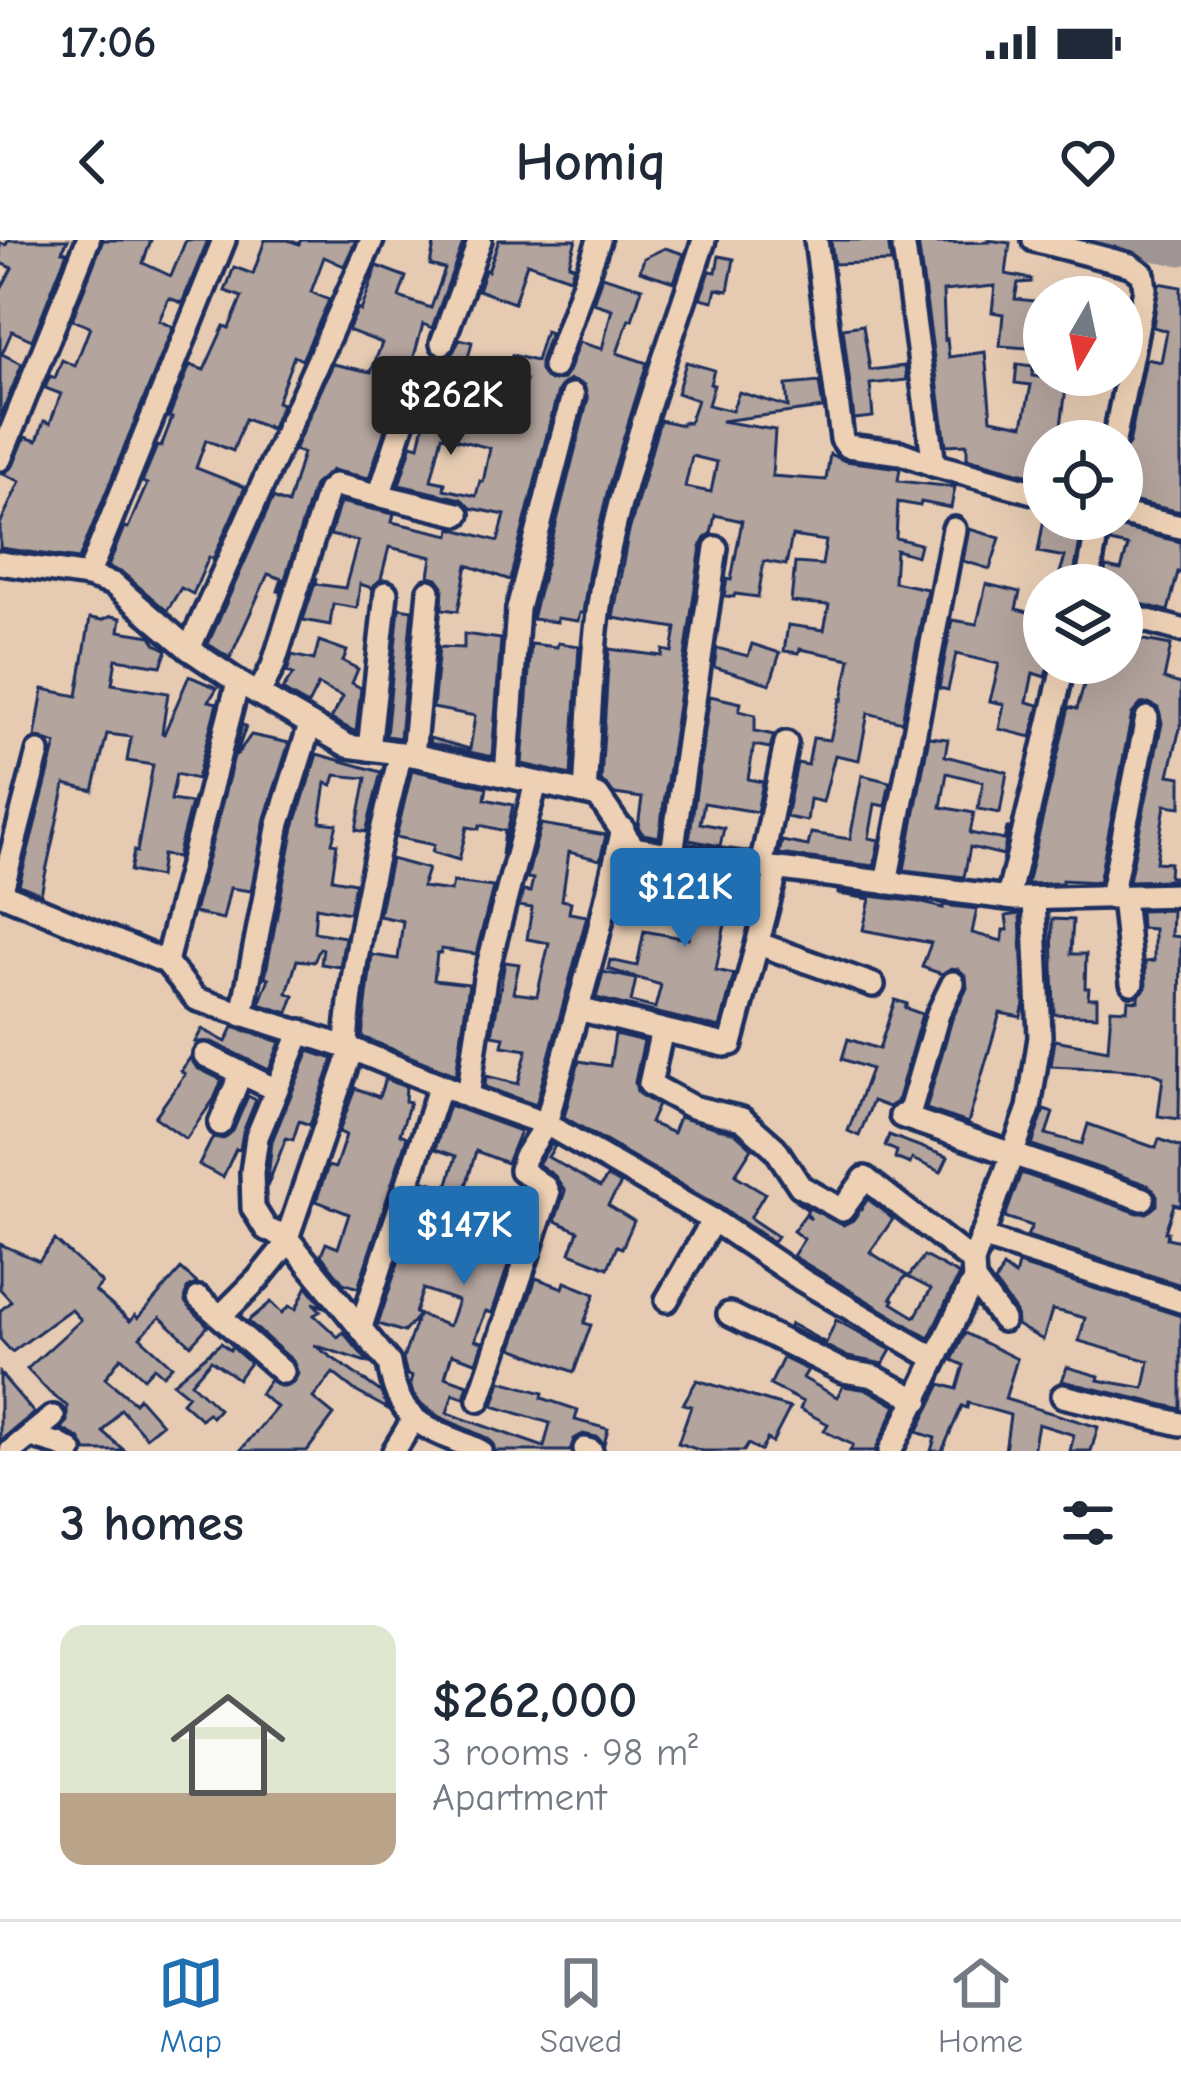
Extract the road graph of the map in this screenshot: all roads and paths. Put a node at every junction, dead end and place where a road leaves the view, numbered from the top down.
1 (88, 240) edge
2 (224, 240) edge
3 (372, 240) edge
4 (480, 240) edge
5 (598, 240) edge
6 (704, 240) edge
7 (816, 240) edge
8 (903, 240) edge
9 (1034, 240) edge
10 (442, 343) dead end
11 (554, 367) dead end
12 (573, 395) dead end
13 (411, 398) dead end
14 (1118, 420) edge
15 (0, 459) edge
16 (934, 465) junction
17 (1023, 489) edge
18 (380, 494) junction
19 (458, 514) dead end
20 (1143, 518) edge
21 (1181, 526) edge
22 (954, 529) dead end
23 (716, 548) dead end
24 (0, 563) edge
25 (88, 576) junction
26 (429, 591) dead end
27 (386, 592) dead end
28 (1143, 618) edge
29 (1180, 626) edge
30 (189, 649) junction
31 (238, 682) junction
32 (1059, 684) edge
33 (259, 694) junction
34 (1147, 718) dead end
35 (310, 725) junction
36 (786, 743) dead end
37 (369, 749) junction
38 (38, 752) dead end
39 (407, 754) junction
40 (506, 776) junction
41 (536, 782) junction
42 (585, 793) junction
43 (623, 829) junction
44 (672, 854) junction
45 (769, 868) junction
46 (886, 883) junction
47 (1, 894) edge
48 (1181, 895) edge
49 (1117, 897) junction
50 (1008, 898) junction
51 (1034, 899) junction
52 (759, 944) junction
53 (166, 962) junction
54 (953, 983) dead end
55 (1132, 983) dead end
56 (873, 986) dead end
57 (578, 1009) junction
58 (242, 1015) junction
59 (662, 1030) junction
60 (301, 1031) junction
61 (352, 1049) junction
62 (205, 1055) dead end
63 (241, 1073) junction
64 (440, 1085) junction
65 (276, 1090) junction
66 (468, 1096) junction
67 (220, 1124) dead end
68 (547, 1124) junction
69 (1012, 1155) junction
70 (1143, 1199) dead end
71 (713, 1220) junction
72 (981, 1237) junction
73 (288, 1240) junction
74 (974, 1271) junction
75 (199, 1298) dead end
76 (667, 1300) dead end
77 (1181, 1301) edge
78 (729, 1314) dead end
79 (221, 1316) junction
80 (1003, 1320) dead end
81 (361, 1327) junction
82 (934, 1358) junction
83 (283, 1372) dead end
84 (1064, 1396) dead end
85 (479, 1400) dead end
86 (918, 1400) junction
87 (53, 1417) dead end
88 (413, 1420) junction
89 (1181, 1424) edge
90 (31, 1436) junction
91 (11, 1451) edge
92 (70, 1451) edge
93 (394, 1451) edge
94 (480, 1451) edge
95 (890, 1451) edge

1 - 15 street
2 - 25 street
3 - 30 street
4 - 10 street
5 - 11 street
6 - 42 street
7 - 16 street
8 - 16 street
9 - 14 street
12 - 40 street
13 - 18 street
16 - 17 street
18 - 19 street
18 - 33 street
20 - 21 street
22 - 46 street
23 - 44 street
24 - 25 street
25 - 30 street
26 - 39 street
27 - 37 street
28 - 29 street
30 - 31 street
31 - 33 street
31 - 53 street
32 - 50 street
33 - 35 street
34 - 49 street
35 - 37 street
35 - 58 street
36 - 45 street
37 - 39 street
38 - 47 street
39 - 40 street
39 - 61 street
40 - 41 street
41 - 42 street
41 - 66 street
42 - 43 street
43 - 44 street
43 - 57 street
44 - 45 street
45 - 46 street
45 - 52 street
46 - 50 street
47 - 53 street
48 - 49 street
49 - 51 street
49 - 55 street
50 - 51 street
51 - 69 street
52 - 56 street
52 - 59 street
53 - 58 street
54 - 69 street
57 - 59 street
57 - 68 street
58 - 60 street
59 - 74 street
60 - 61 street
60 - 65 street
61 - 64 street
61 - 73 street
62 - 63 street
63 - 65 street
63 - 67 street
64 - 66 street
64 - 81 street
65 - 73 street
66 - 68 street
68 - 71 street
68 - 85 street
69 - 70 street
69 - 72 street
71 - 76 street
71 - 82 street
72 - 74 street
72 - 77 street
73 - 79 street
73 - 81 street
74 - 80 street
74 - 82 street
75 - 79 street
78 - 86 street
79 - 83 street
81 - 88 street
82 - 86 street
84 - 89 street
86 - 95 street
87 - 90 street
88 - 93 street
88 - 94 street
90 - 91 street
90 - 92 street

